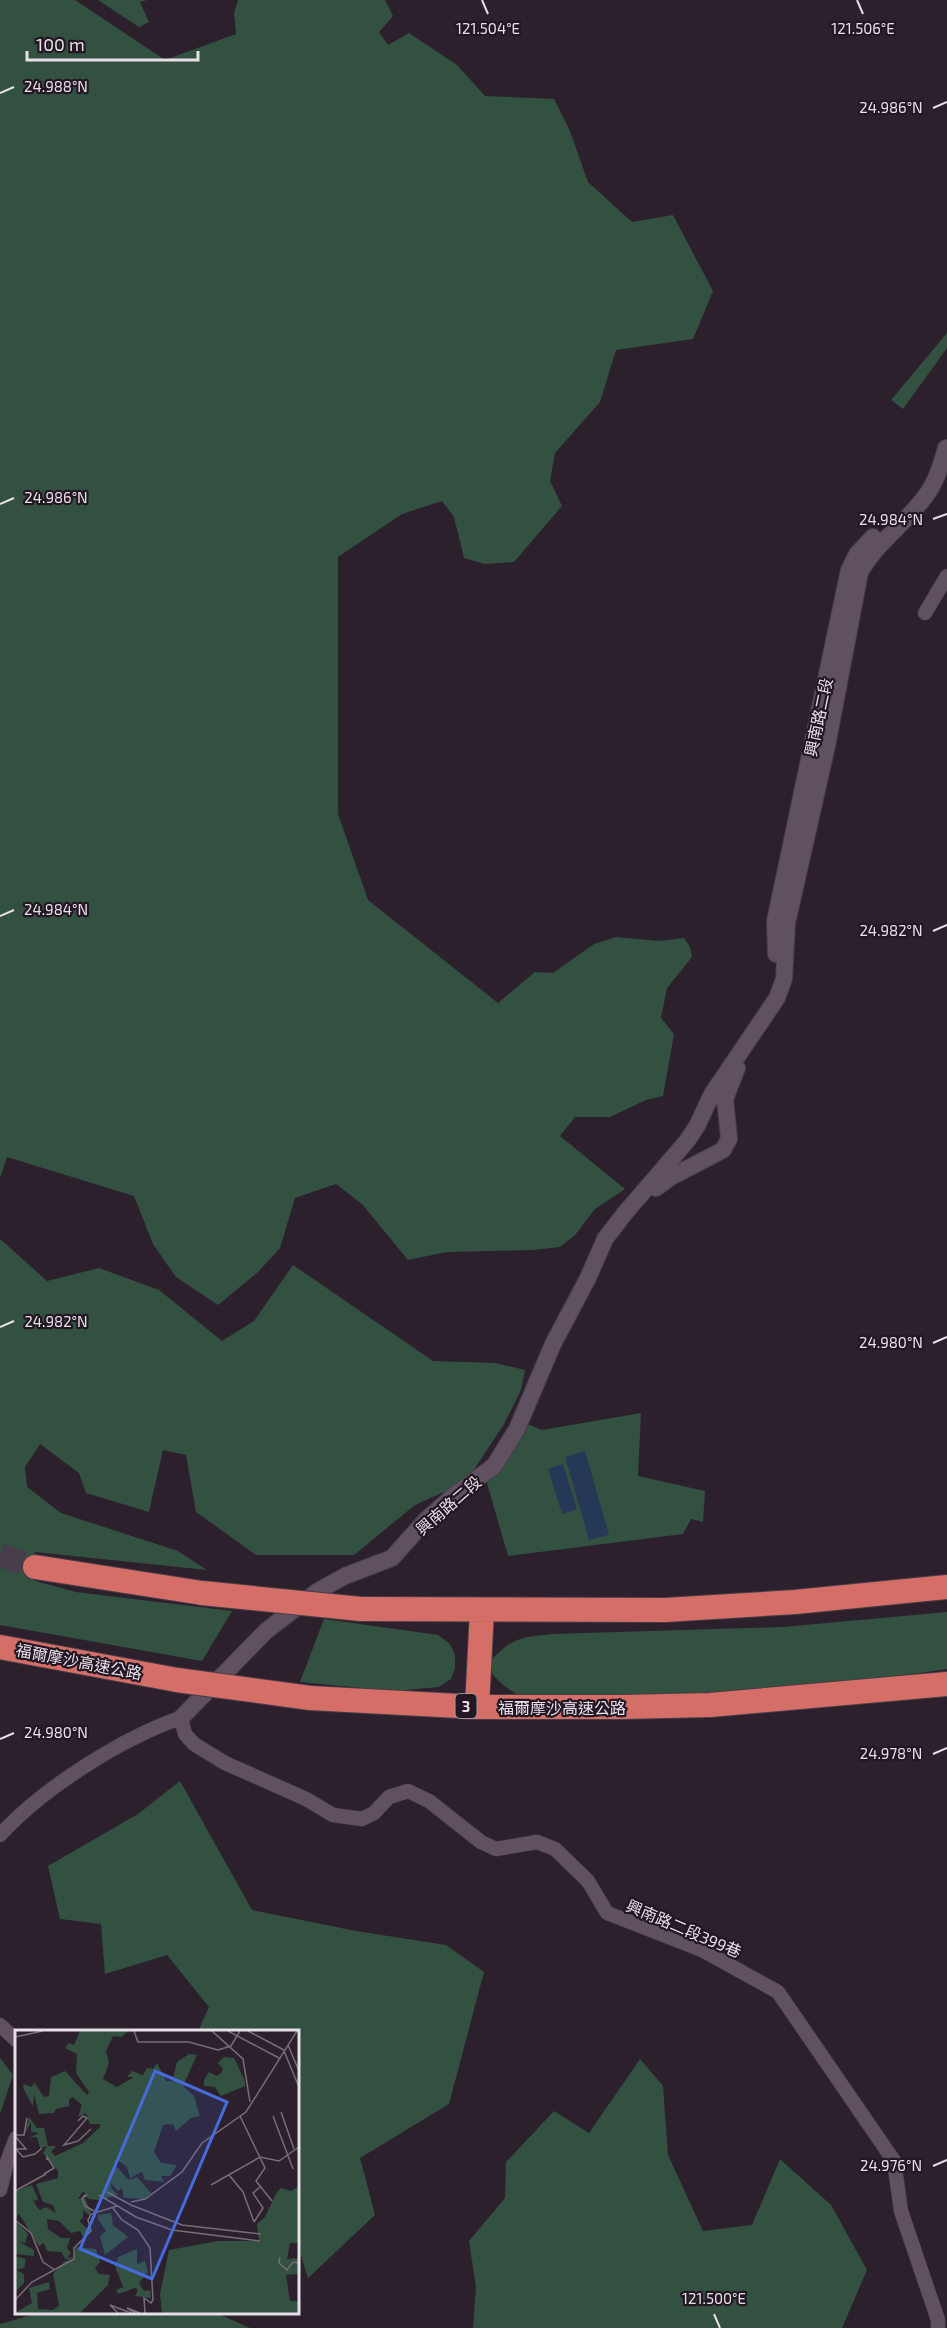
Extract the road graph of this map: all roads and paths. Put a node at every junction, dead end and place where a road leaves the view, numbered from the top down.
1 (946, 447) edge
2 (947, 576) edge
3 (925, 613) dead end
4 (749, 1039) junction
5 (625, 1213) junction
6 (35, 1567) tunnel mouth
7 (947, 1587) edge
8 (483, 1610) junction
9 (0, 1647) edge
10 (947, 1684) edge
11 (477, 1707) junction
12 (181, 1718) junction
13 (13, 1821) junction
14 (0, 1828) edge
15 (0, 1835) edge
16 (0, 2025) edge
17 (15, 2039) edge
18 (15, 2141) edge
19 (0, 2190) edge
20 (938, 2328) edge

1 - 4 street, 興南路二段
2 - 3 street
4 - 5 street, 興南路二段
4 - 5 street, 興南路二段
5 - 12 street, 興南路二段
6 - 8 highway, bridge
7 - 8 highway
8 - 11 highway
9 - 11 highway, 福爾摩沙高速公路 / 3, bridge
10 - 11 highway, 福爾摩沙高速公路 / 3
12 - 13 street
12 - 20 street, 興南路二段399巷
13 - 14 street
13 - 15 street
16 - 17 street
18 - 19 street

